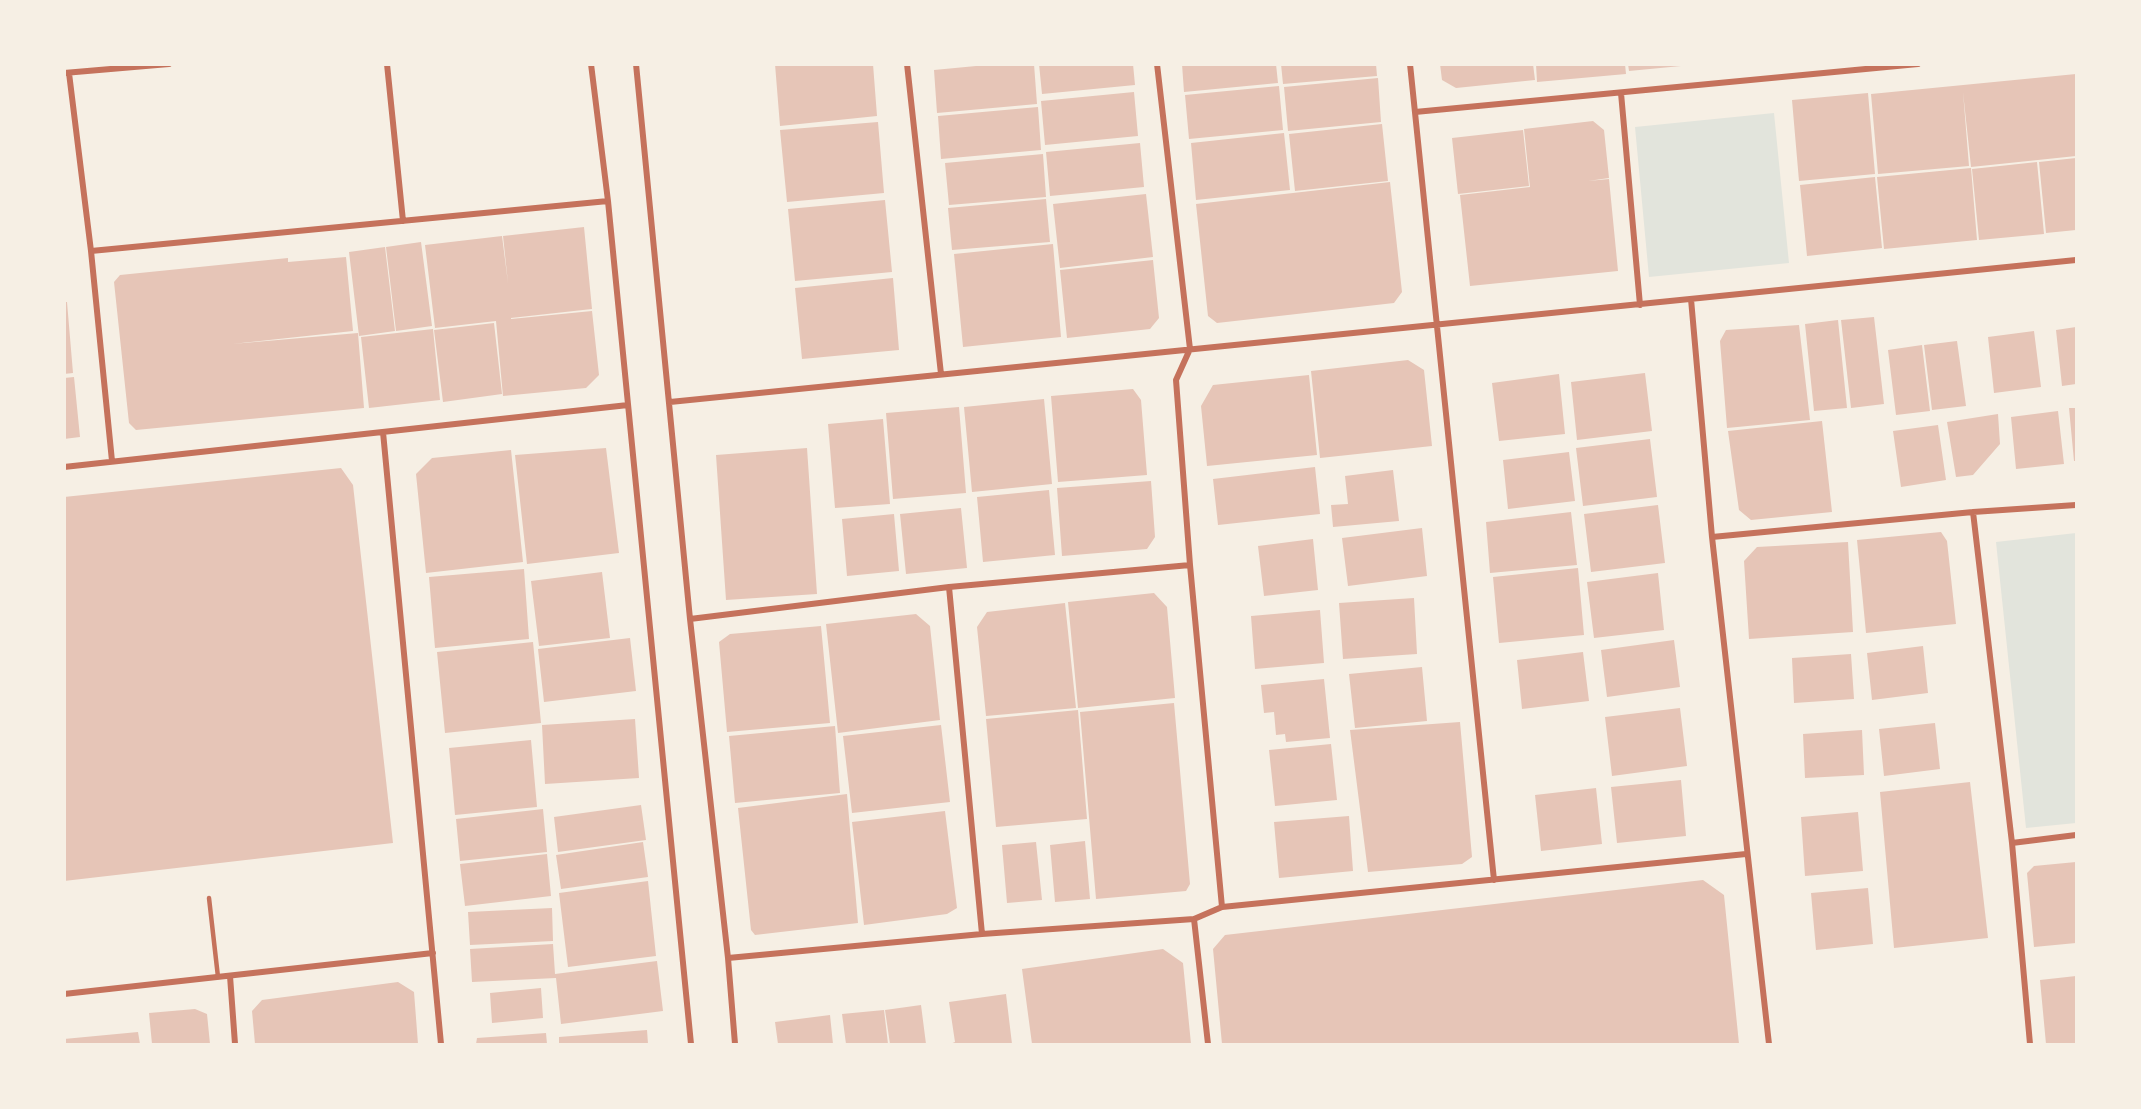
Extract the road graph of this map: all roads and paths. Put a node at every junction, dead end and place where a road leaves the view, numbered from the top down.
1 (169, 64) edge
2 (387, 64) edge
3 (591, 64) edge
4 (636, 64) edge
5 (907, 64) edge
6 (1157, 64) edge
7 (1410, 64) edge
8 (1918, 64) edge
9 (67, 73) edge
10 (1621, 93) junction
11 (1415, 112) junction
12 (608, 201) junction
13 (403, 221) junction
14 (91, 250) junction
15 (2076, 260) edge
16 (1691, 299) junction
17 (1640, 304) junction
18 (1437, 325) junction
19 (1190, 350) junction
20 (941, 374) junction
21 (670, 402) junction
22 (628, 405) junction
23 (383, 432) junction
24 (112, 461) junction
25 (64, 467) edge
26 (2076, 505) edge
27 (1973, 512) junction
28 (1713, 537) junction
29 (1191, 566) junction
30 (949, 587) junction
31 (690, 619) junction
32 (2076, 835) edge
33 (2012, 843) junction
34 (1746, 854) junction
35 (1494, 879) junction
36 (209, 898) dead end
37 (1222, 907) junction
38 (1194, 919) junction
39 (982, 934) junction
40 (433, 953) junction
41 (728, 958) junction
42 (230, 976) junction
43 (218, 977) junction
44 (64, 994) edge
45 (235, 1044) edge
46 (441, 1044) edge
47 (691, 1044) edge
48 (735, 1044) edge
49 (1208, 1044) edge
50 (1769, 1044) edge
51 (2030, 1044) edge

1 - 9 street
2 - 13 street
3 - 12 street
4 - 21 street
5 - 20 street
6 - 19 street
7 - 11 street
8 - 10 street
9 - 14 street
10 - 11 street
10 - 17 street
11 - 18 street
12 - 13 street
12 - 22 street
13 - 14 street
14 - 24 street
15 - 16 street
16 - 17 street
16 - 28 street
17 - 18 street
18 - 19 street
18 - 35 street
19 - 20 street
19 - 29 street
20 - 21 street
21 - 31 street
22 - 23 street
22 - 47 street
23 - 24 street
23 - 40 street
24 - 25 street
26 - 27 street
27 - 28 street
27 - 33 street
28 - 34 street
29 - 30 street
29 - 37 street
30 - 31 street
30 - 39 street
31 - 41 street
32 - 33 street
33 - 51 street
34 - 35 street
34 - 50 street
35 - 37 street
36 - 43 lane
37 - 38 street
38 - 39 street
38 - 49 street
39 - 41 street
40 - 42 street
40 - 46 street
41 - 48 street
42 - 43 street
42 - 45 street
43 - 44 street

